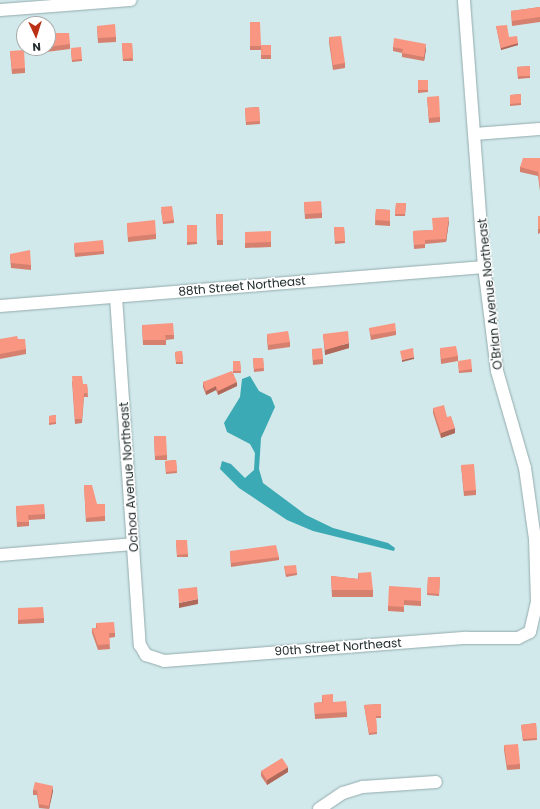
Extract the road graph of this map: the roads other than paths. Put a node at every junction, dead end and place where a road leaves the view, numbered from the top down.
1 (131, 0) edge
2 (464, 0) edge
3 (0, 10) edge
4 (540, 129) edge
5 (474, 134) junction
6 (484, 267) junction
7 (116, 297) junction
8 (0, 306) edge
9 (134, 544) junction
10 (0, 555) edge
11 (530, 632) joint
12 (146, 655) joint
13 (436, 782) dead end
14 (319, 809) edge

1 - 3 street
2 - 5 street, O'Brian Avenue Northeast
4 - 5 street
5 - 6 street, O'Brian Avenue Northeast
6 - 7 street, 88th Street Northeast
6 - 11 street, O'Brian Avenue Northeast
7 - 8 street, 88th Street Northeast
7 - 9 street, Ochoa Avenue Northeast
9 - 10 street
9 - 12 street, Ochoa Avenue Northeast
11 - 12 street, 90th Street Northeast
13 - 14 street

